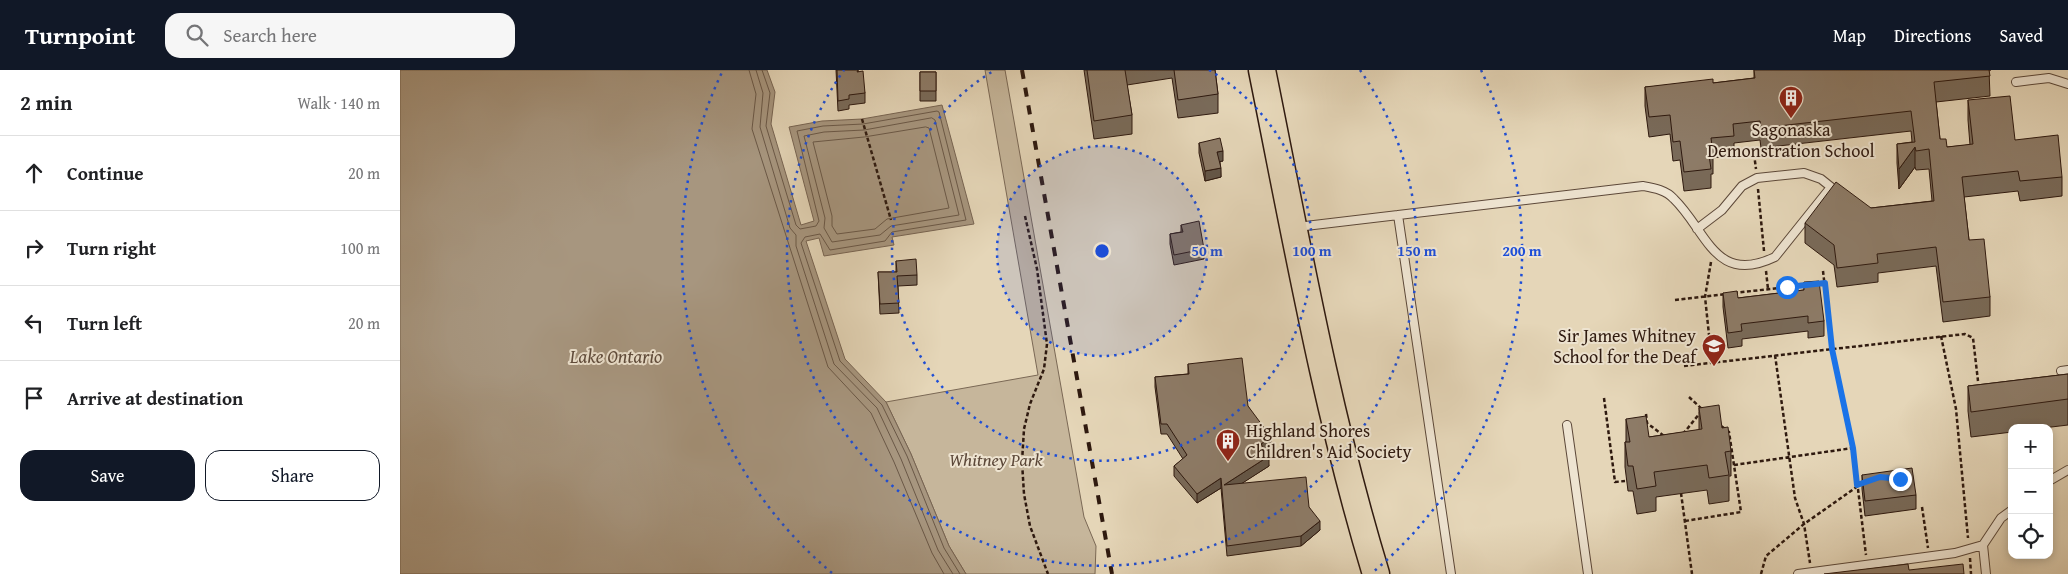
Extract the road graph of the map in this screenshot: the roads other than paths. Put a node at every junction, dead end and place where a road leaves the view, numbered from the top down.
1 (1262, 70) edge
2 (2016, 82) dead end
3 (2068, 84) edge
4 (1398, 215) junction
5 (1294, 228) junction
6 (1697, 229) junction
7 (1566, 425) dead end
8 (2068, 470) edge
9 (2053, 479) edge
10 (2008, 513) edge
11 (1983, 545) junction
12 (1376, 574) edge
13 (1452, 574) edge
14 (1588, 574) edge
15 (1798, 574) edge
16 (1986, 574) edge

1 - 5 main road
2 - 3 lane
4 - 5 lane
4 - 6 lane
4 - 13 lane
5 - 12 main road
6 - 6 lane
7 - 14 lane
8 - 9 lane
10 - 11 lane
11 - 15 lane
11 - 16 lane

